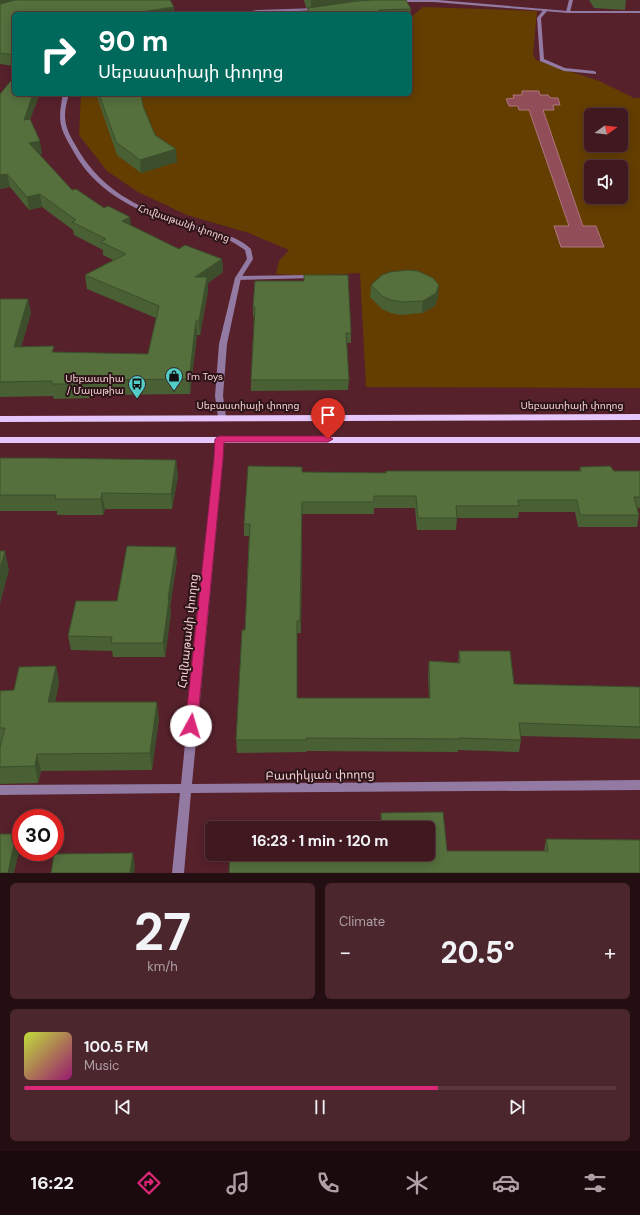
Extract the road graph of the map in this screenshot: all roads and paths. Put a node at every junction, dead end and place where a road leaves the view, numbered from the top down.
1 (572, 0) edge
2 (388, 1) edge
3 (327, 8) edge
4 (546, 10) junction
5 (265, 12) edge
6 (568, 12) junction
7 (640, 12) edge
8 (594, 73) dead end
9 (66, 96) edge
10 (324, 277) edge
11 (238, 278) junction
12 (222, 417) junction
13 (640, 417) edge
14 (0, 419) edge
15 (219, 439) junction
16 (0, 440) edge
17 (640, 440) edge
18 (640, 785) edge
19 (185, 789) junction
20 (0, 790) edge
21 (178, 873) edge

1 - 6 street
2 - 4 street
3 - 5 street
4 - 6 street
4 - 8 street
6 - 7 street
9 - 11 street, Հովնաթանի փողոց
10 - 11 street
11 - 12 street, Հովնաթանի փողոց
12 - 13 main road, Սեբաստիայի փողոց
12 - 14 main road, Սեբաստիայի փողոց
15 - 16 main road
15 - 17 main road
15 - 19 street, Հովնաթանի փողոց
18 - 19 street, Բատիկյան փողոց
19 - 20 street, Բատիկյան փողոց
19 - 21 street, Հովնաթանի փողոց

